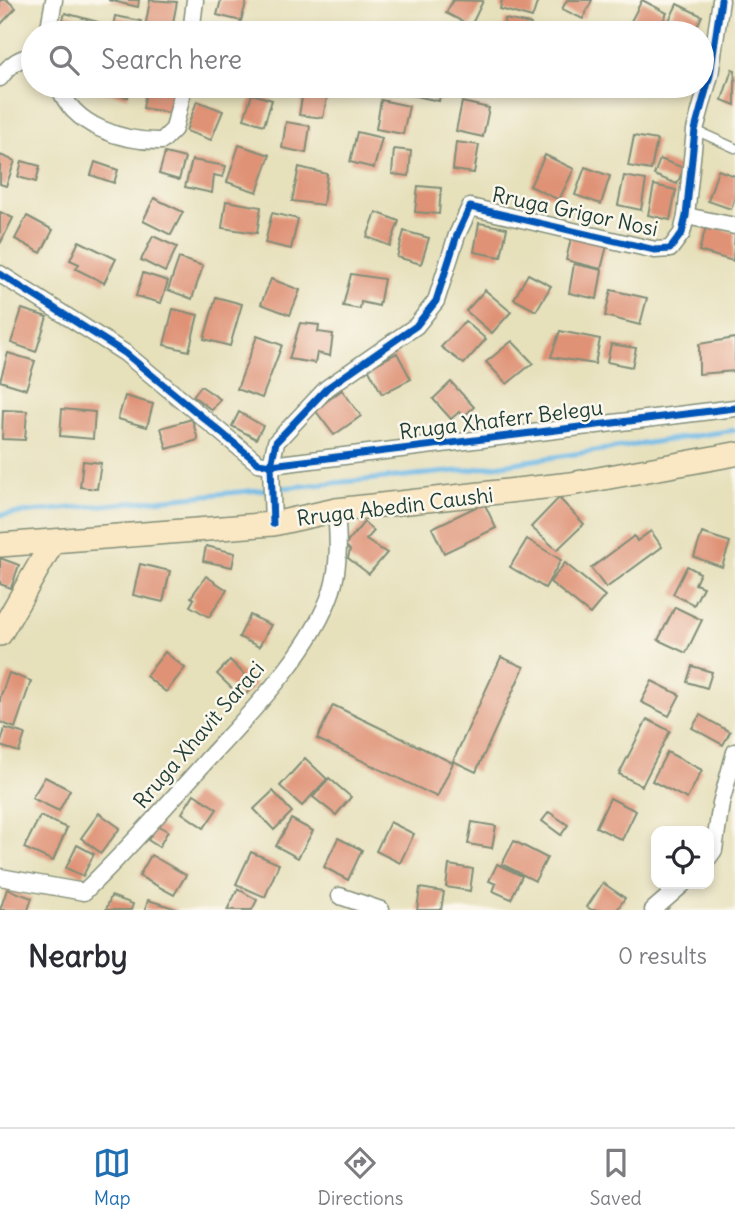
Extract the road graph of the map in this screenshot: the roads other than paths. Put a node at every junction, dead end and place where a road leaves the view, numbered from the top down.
1 (54, 0) edge
2 (195, 0) edge
3 (721, 0) edge
4 (50, 21) edge
5 (192, 21) edge
6 (714, 35) edge
7 (21, 60) edge
8 (0, 78) edge
9 (65, 98) edge
10 (181, 98) edge
11 (701, 98) edge
12 (695, 130) junction
13 (735, 148) edge
14 (687, 216) junction
15 (735, 226) edge
16 (0, 274) edge
17 (735, 408) edge
18 (735, 454) edge
19 (271, 465) junction
20 (336, 510) junction
21 (273, 513) junction
22 (52, 543) junction
23 (0, 545) edge
24 (0, 634) edge
25 (735, 752) edge
26 (714, 844) edge
27 (0, 877) edge
28 (677, 889) edge
29 (341, 896) dead end
30 (381, 910) edge
31 (653, 910) edge

1 - 4 street
2 - 5 street
3 - 6 street, Rruga Grigor Nosi
7 - 8 street
9 - 10 street
11 - 12 street, Rruga Grigor Nosi
12 - 13 lane
12 - 14 street, Rruga Grigor Nosi
14 - 15 street
14 - 19 street, Rruga Grigor Nosi
16 - 19 street
17 - 19 street, Rruga Xhaferr Belegu
18 - 20 main road, Rruga Abedin Caushi
19 - 21 street
20 - 21 main road, Rruga Abedin Caushi
20 - 27 street, Rruga Xhavit Saraci
21 - 22 main road, Rruga Abedin Caushi
22 - 23 main road, Rruga Abedin Caushi
22 - 24 main road
25 - 26 street
28 - 31 street
29 - 30 street

